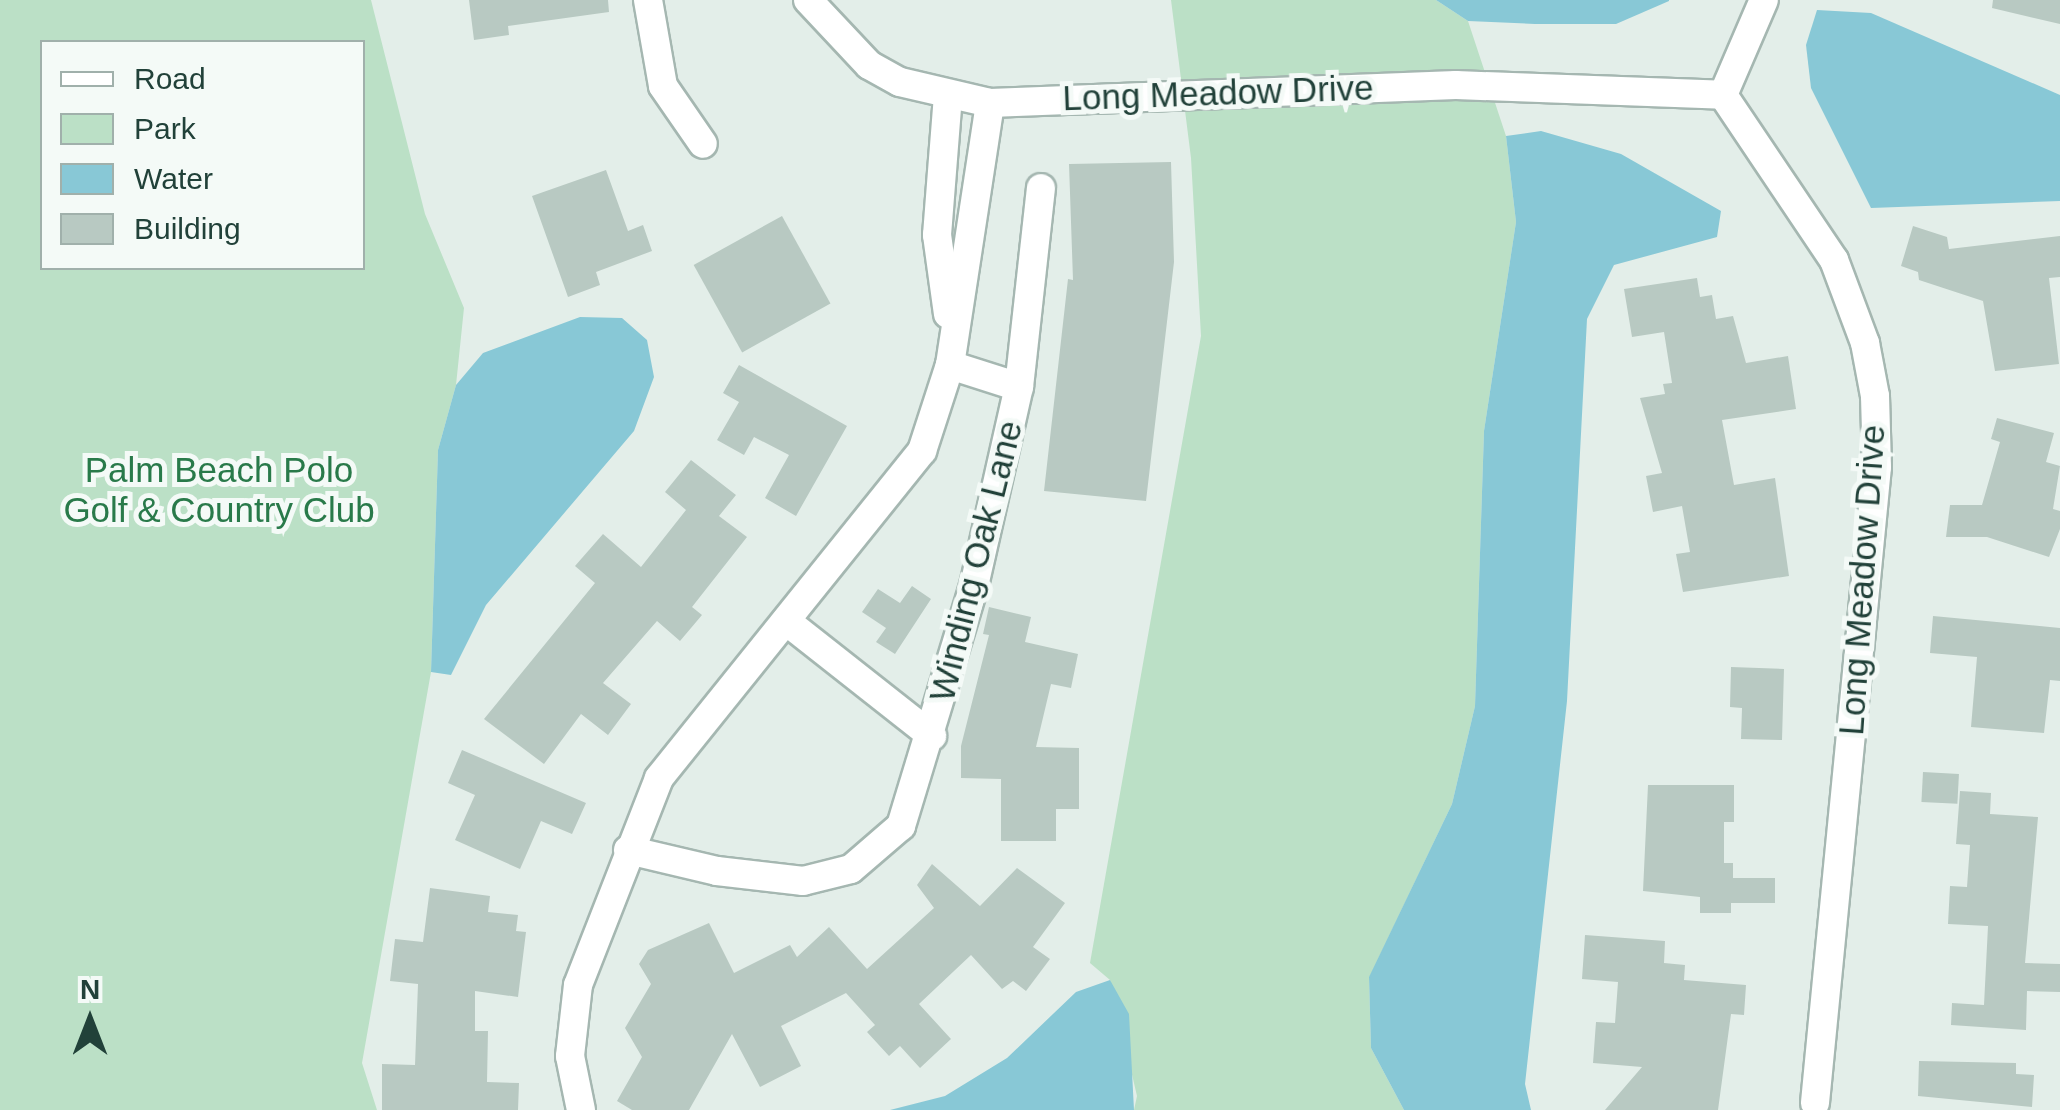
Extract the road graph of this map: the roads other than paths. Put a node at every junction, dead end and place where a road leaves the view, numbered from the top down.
1 (648, 0) edge
2 (808, 0) edge
3 (1764, 0) edge
4 (1723, 95) junction
5 (948, 96) junction
6 (990, 103) junction
7 (703, 144) dead end
8 (1041, 188) dead end
9 (951, 352) junction
10 (1019, 387) junction
11 (786, 621) junction
12 (932, 736) junction
13 (628, 850) junction
14 (1815, 1103) dead end
15 (581, 1110) edge

1 - 7 street
2 - 5 street, Long Meadow Drive
3 - 4 street
4 - 6 street, Long Meadow Drive
4 - 14 street, Long Meadow Drive
5 - 6 street, Long Meadow Drive
5 - 9 street
6 - 9 street
8 - 10 street, Winding Oak Lane
9 - 10 street, Winding Oak Lane
9 - 11 street
10 - 12 street, Winding Oak Lane
11 - 12 street, Winding Oak Lane
11 - 13 street
12 - 13 street, Winding Oak Lane
13 - 15 street

